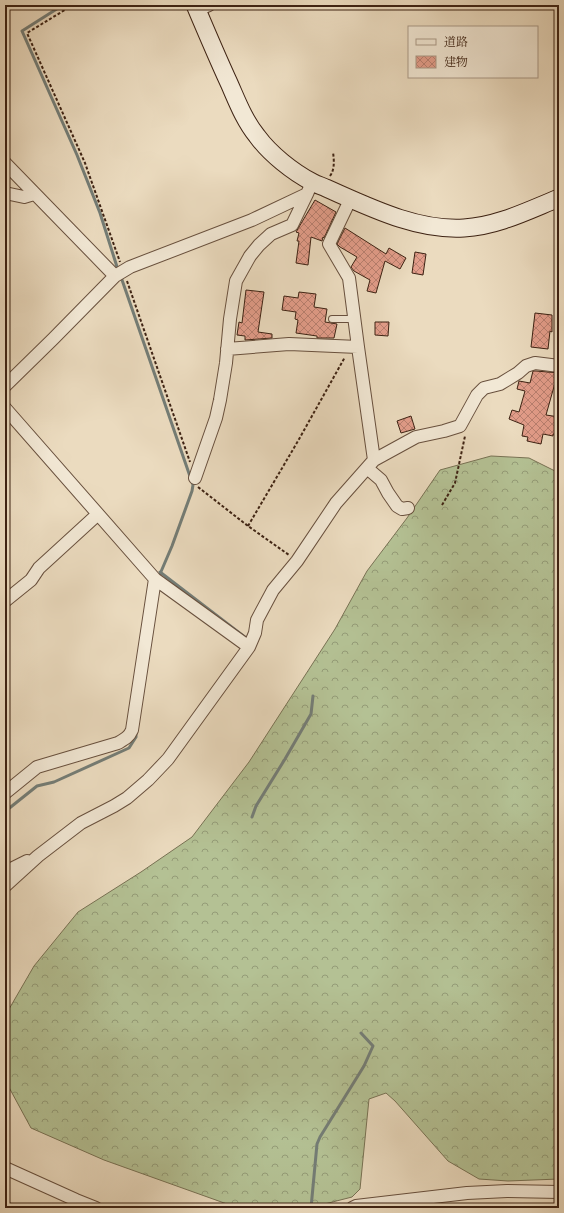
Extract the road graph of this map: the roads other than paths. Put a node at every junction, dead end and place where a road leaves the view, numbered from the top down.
1 (201, 7) edge
2 (5, 163) edge
3 (314, 188) junction
4 (5, 193) edge
5 (34, 194) junction
6 (559, 198) edge
7 (350, 200) junction
8 (119, 274) junction
9 (354, 318) junction
10 (332, 319) dead end
11 (355, 347) junction
12 (228, 349) junction
13 (559, 366) edge
14 (5, 386) edge
15 (5, 408) edge
16 (371, 464) junction
17 (195, 478) road end
18 (408, 508) dead end
19 (98, 514) junction
20 (155, 579) junction
21 (5, 601) edge
22 (249, 647) junction
23 (5, 793) edge
24 (38, 856) junction
25 (5, 872) edge
26 (5, 886) edge
27 (5, 1168) edge
28 (559, 1192) edge
29 (96, 1208) edge
30 (352, 1208) edge

1 - 3 main road
2 - 5 street
3 - 7 main road
3 - 8 street
3 - 12 street
4 - 5 street
5 - 8 street
6 - 7 main road
7 - 9 street
8 - 14 street
9 - 10 lane
9 - 11 street
11 - 12 street
11 - 16 street
12 - 17 street
13 - 16 street
15 - 19 street
16 - 18 street
16 - 22 street
19 - 20 street
19 - 21 street
20 - 22 street
20 - 23 street
22 - 24 street
24 - 25 street
24 - 26 street
27 - 29 street
28 - 30 street

